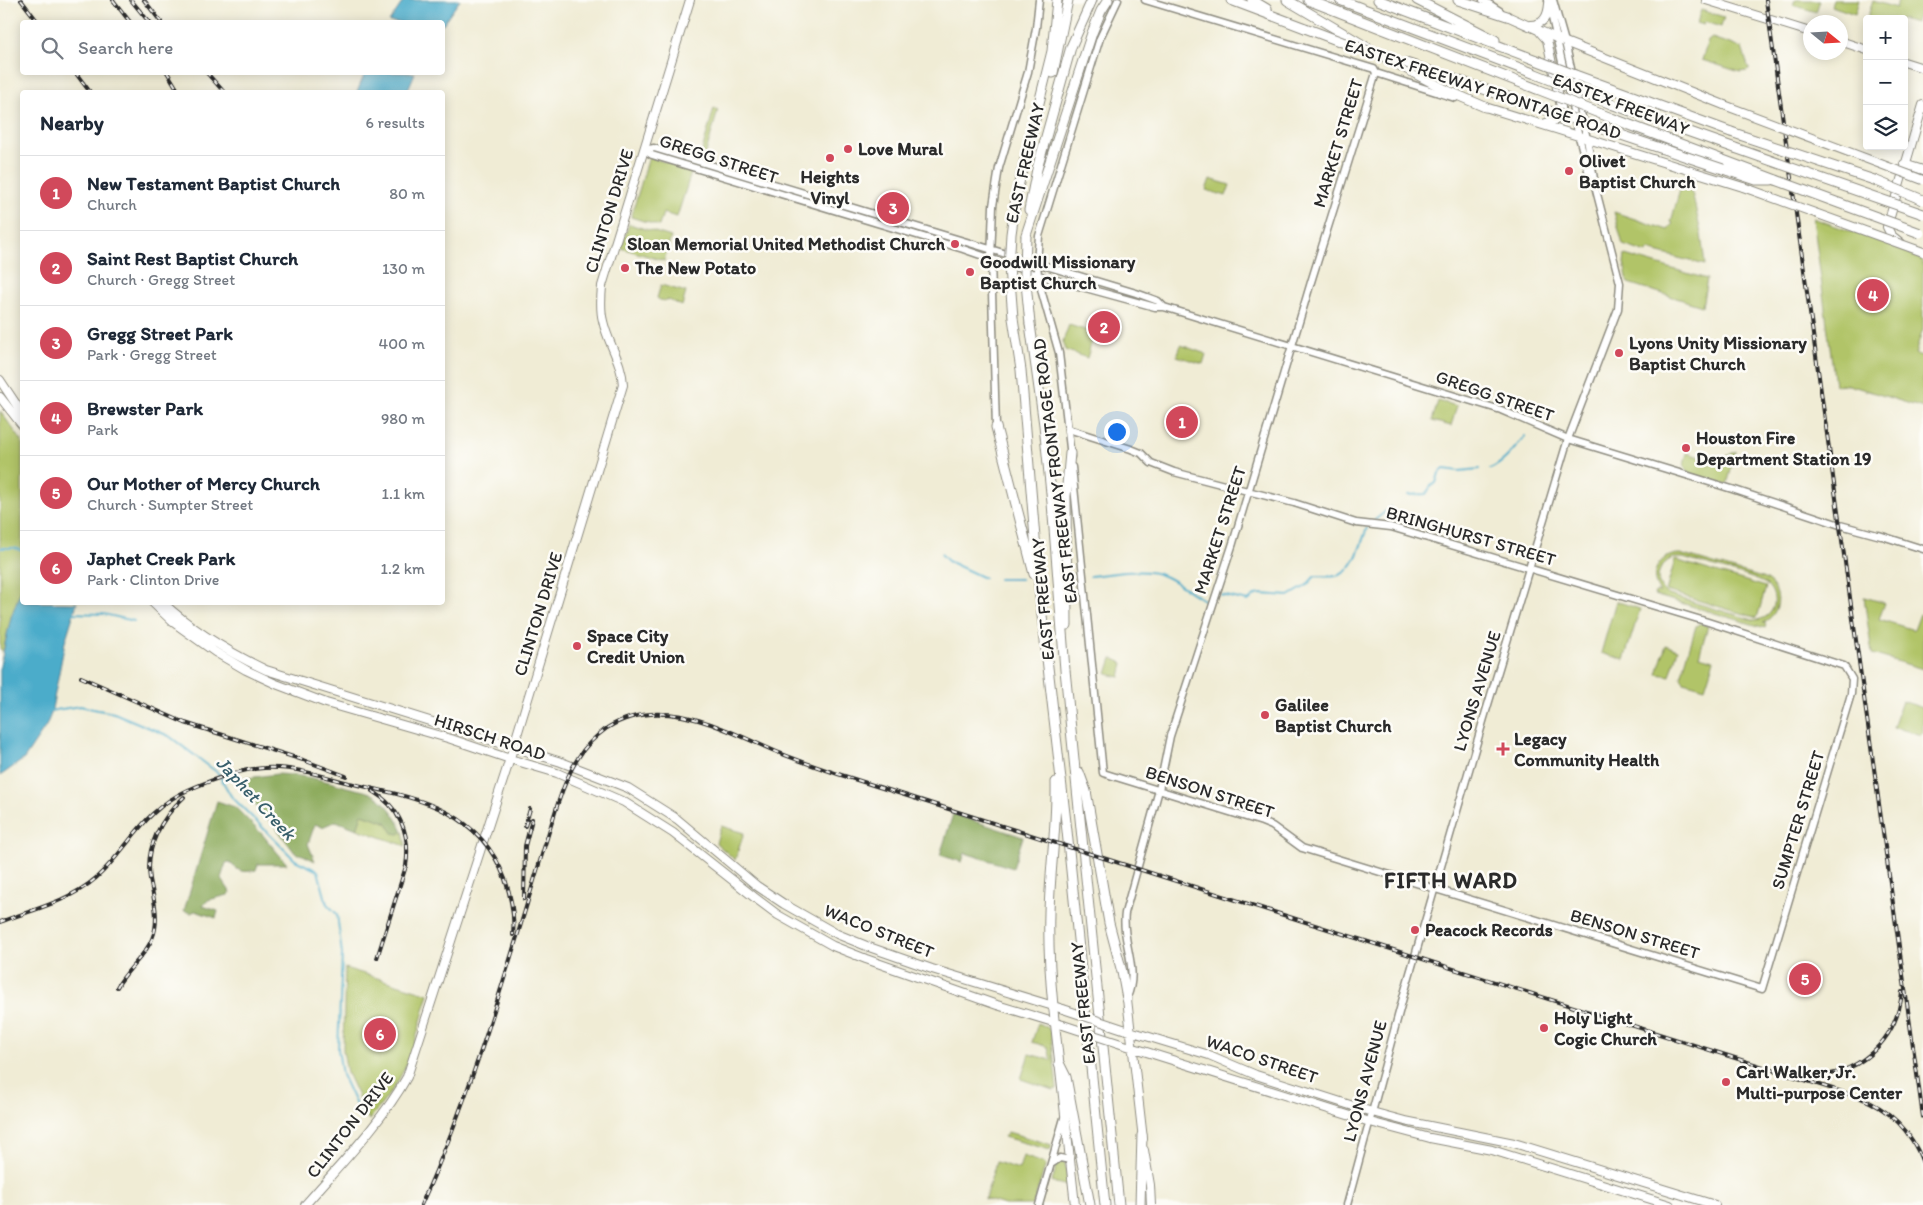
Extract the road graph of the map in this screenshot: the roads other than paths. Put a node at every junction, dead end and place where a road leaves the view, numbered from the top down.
1 (690, 0) edge
2 (1038, 0) edge
3 (1053, 0) edge
4 (1057, 0) edge
5 (1068, 0) edge
6 (1085, 0) edge
7 (1092, 0) edge
8 (1108, 0) edge
9 (1118, 0) edge
10 (1145, 0) edge
11 (1231, 0) edge
12 (1252, 0) edge
13 (1287, 0) edge
14 (1308, 0) edge
15 (1340, 0) edge
16 (1378, 0) edge
17 (1416, 0) edge
18 (1458, 0) edge
19 (1483, 0) edge
20 (1706, 0) edge
21 (1550, 1) edge
22 (1507, 16) junction
23 (1287, 21) junction
24 (1526, 24) junction
25 (1537, 30) junction
26 (1803, 30) edge
27 (1556, 38) junction
28 (1566, 42) junction
29 (1848, 44) edge
30 (1071, 47) junction
31 (1863, 49) edge
32 (1536, 60) junction
33 (1908, 63) edge
34 (1923, 68) edge
35 (1376, 73) junction
36 (1045, 80) junction
37 (1923, 105) edge
38 (1484, 107) junction
39 (1541, 125) junction
40 (1033, 131) junction
41 (1583, 138) junction
42 (644, 150) junction
43 (1904, 164) junction
44 (1923, 170) edge
45 (1776, 180) junction
46 (1923, 180) edge
47 (1034, 197) junction
48 (1923, 200) edge
49 (1923, 214) edge
50 (1921, 234) edge
51 (992, 249) junction
52 (1923, 253) edge
53 (991, 259) junction
54 (1037, 263) junction
55 (1038, 275) junction
56 (1164, 307) junction
57 (1292, 346) junction
58 (0, 380) edge
59 (0, 397) edge
60 (20, 410) edge
61 (20, 422) edge
62 (996, 427) joint
63 (1068, 429) junction
64 (1568, 439) junction
65 (1070, 453) junction
66 (1248, 492) junction
67 (1923, 549) edge
68 (1530, 568) junction
69 (1040, 598) junction
70 (155, 605) edge
71 (166, 605) edge
72 (1840, 664) joint
73 (1065, 670) junction
74 (1056, 739) junction
75 (514, 747) junction
76 (510, 760) junction
77 (1075, 761) junction
78 (1103, 773) joint
79 (1160, 790) junction
80 (1434, 888) junction
81 (807, 918) joint
82 (805, 931) joint
83 (1762, 989) joint
84 (1127, 999) junction
85 (1053, 1006) junction
86 (1059, 1024) junction
87 (1127, 1030) junction
88 (1133, 1048) junction
89 (1060, 1063) junction
90 (1292, 1086) junction
91 (1288, 1096) junction
92 (1372, 1112) junction
93 (1065, 1114) junction
94 (1370, 1122) junction
95 (1142, 1135) junction
96 (1070, 1160) junction
97 (1051, 1164) junction
98 (305, 1205) edge
99 (1039, 1205) edge
100 (1075, 1205) edge
101 (1090, 1205) edge
102 (1105, 1205) edge
103 (1119, 1205) edge
104 (1140, 1205) edge
105 (1151, 1205) edge
106 (1347, 1205) edge
107 (1670, 1205) edge
108 (1715, 1205) edge

1 - 42 main road, CLINTON DRIVE
2 - 51 street
3 - 36 highway
4 - 36 highway, EAST FREEWAY
5 - 40 highway
6 - 30 highway
7 - 30 highway, EAST FREEWAY
8 - 47 highway
9 - 54 street, EAST FREEWAY FRONTAGE ROAD
10 - 35 street, EASTEX FREEWAY FRONTAGE ROAD
11 - 23 highway
12 - 23 highway
13 - 38 highway
14 - 45 highway, EASTEX FREEWAY, bridge
15 - 49 highway, bridge
16 - 32 highway, EASTEX FREEWAY
17 - 32 highway
18 - 22 highway
19 - 22 street
20 - 26 main road
21 - 24 main road
21 - 27 street, LYONS AVENUE
21 - 28 street, LYONS AVENUE
22 - 24 main road
23 - 45 highway, bridge
24 - 25 main road
25 - 27 main road
25 - 39 main road
27 - 28 main road
27 - 41 street, LYONS AVENUE
28 - 41 street, LYONS AVENUE
28 - 46 main road, bridge
29 - 31 main road
30 - 47 highway, EAST FREEWAY
32 - 48 highway, EASTEX FREEWAY, bridge
33 - 34 main road
35 - 38 street, EASTEX FREEWAY FRONTAGE ROAD
35 - 57 street, MARKET STREET
36 - 40 highway, EAST FREEWAY
37 - 43 main road
38 - 39 main road, EASTEX FREEWAY FRONTAGE ROAD
39 - 41 main road, EASTEX FREEWAY FRONTAGE ROAD
40 - 69 highway, EAST FREEWAY, bridge
41 - 52 main road, EASTEX FREEWAY FRONTAGE ROAD, bridge
41 - 64 street, LYONS AVENUE
42 - 51 street, GREGG STREET
42 - 53 street, GREGG STREET
42 - 75 main road, CLINTON DRIVE
43 - 44 main road
43 - 52 main road
45 - 50 highway, EASTEX FREEWAY, bridge
47 - 73 highway, EAST FREEWAY, bridge
51 - 53 street
51 - 54 street, GREGG STREET
53 - 55 street, GREGG STREET
53 - 62 street
54 - 55 street, EAST FREEWAY FRONTAGE ROAD
54 - 56 street, GREGG STREET
55 - 56 street, GREGG STREET
55 - 63 street, EAST FREEWAY FRONTAGE ROAD
56 - 57 street, GREGG STREET
57 - 64 street, GREGG STREET
57 - 66 street, MARKET STREET
58 - 60 main road
59 - 61 main road
62 - 69 highway
63 - 65 street, EAST FREEWAY FRONTAGE ROAD
63 - 66 street, BRINGHURST STREET
64 - 67 street, GREGG STREET
64 - 68 street, LYONS AVENUE
65 - 73 highway
65 - 78 street, EAST FREEWAY FRONTAGE ROAD
66 - 68 street, BRINGHURST STREET
66 - 79 street, MARKET STREET
68 - 72 street, BRINGHURST STREET
68 - 80 street, LYONS AVENUE
69 - 74 highway, EAST FREEWAY
70 - 76 main road, HIRSCH ROAD
71 - 75 main road, HIRSCH ROAD
72 - 83 street, SUMPTER STREET
73 - 77 highway, EAST FREEWAY
74 - 85 highway
74 - 102 highway, EAST FREEWAY
75 - 76 main road, CLINTON DRIVE
75 - 81 main road, HIRSCH ROAD
76 - 82 main road, HIRSCH ROAD
76 - 98 main road, CLINTON DRIVE
77 - 84 highway
77 - 103 highway, EAST FREEWAY
78 - 79 street, BENSON STREET
79 - 80 street, BENSON STREET
79 - 84 street, MARKET STREET
80 - 83 street, BENSON STREET
80 - 92 street, LYONS AVENUE
81 - 85 main road, WACO STREET
82 - 86 main road, WACO STREET
84 - 87 main road
85 - 86 main road
85 - 87 main road, WACO STREET, bridge
86 - 88 main road, WACO STREET, bridge
86 - 89 main road
87 - 88 main road
87 - 90 main road, WACO STREET
88 - 91 main road, WACO STREET
88 - 95 main road
89 - 93 main road
89 - 101 highway
90 - 91 main road
90 - 92 main road, WACO STREET
91 - 94 main road, WACO STREET
92 - 94 street, LYONS AVENUE
92 - 108 main road, WACO STREET
93 - 96 main road
93 - 97 street
94 - 106 street, LYONS AVENUE
94 - 107 main road, WACO STREET
95 - 104 highway
95 - 105 main road
96 - 97 street
96 - 100 main road
97 - 99 street

